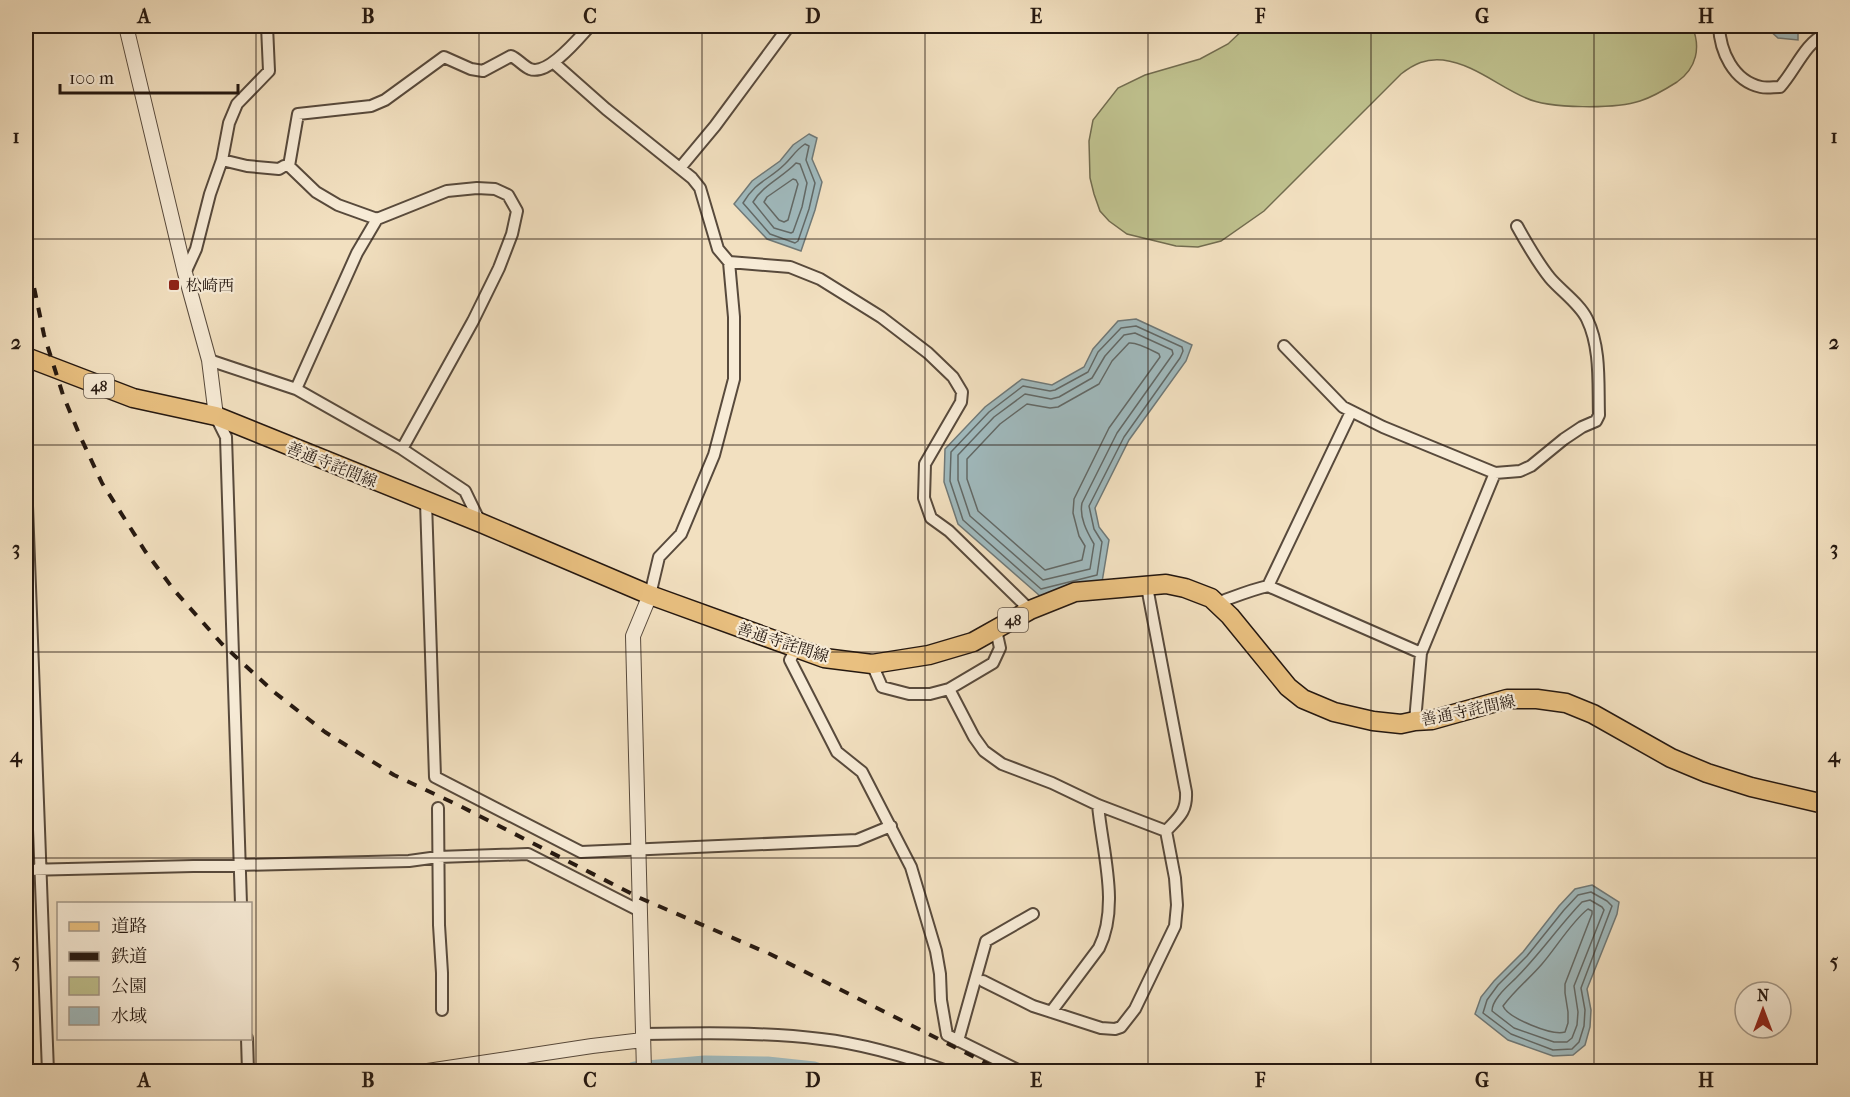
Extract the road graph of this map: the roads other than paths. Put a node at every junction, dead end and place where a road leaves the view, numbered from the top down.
1 (126, 26) edge
2 (267, 26) edge
3 (588, 26) edge
4 (789, 26) edge
5 (1719, 26) edge
6 (1824, 35) edge
7 (554, 63) junction
8 (222, 160) junction
9 (289, 166) junction
10 (680, 168) junction
11 (377, 219) junction
12 (1517, 226) dead end
13 (729, 262) junction
14 (185, 273) junction
15 (1284, 346) dead end
16 (26, 357) edge
17 (209, 360) junction
18 (26, 369) edge
19 (296, 389) junction
20 (26, 404) edge
21 (1351, 412) junction
22 (216, 416) junction
23 (402, 449) junction
24 (1495, 473) junction
25 (26, 479) edge
26 (426, 502) junction
27 (481, 523) junction
28 (1268, 586) junction
29 (1147, 587) junction
30 (650, 595) junction
31 (1217, 603) junction
32 (1030, 610) junction
33 (996, 630) junction
34 (796, 649) junction
35 (1421, 652) junction
36 (872, 664) junction
37 (949, 689) junction
38 (1415, 721) junction
39 (1824, 804) edge
40 (1098, 805) junction
41 (438, 808) dead end
42 (891, 826) junction
43 (1166, 831) junction
44 (638, 849) junction
45 (438, 857) junction
46 (239, 866) junction
47 (26, 870) edge
48 (40, 870) junction
49 (241, 902) edge
50 (640, 911) junction
51 (1033, 914) dead end
52 (983, 981) dead end
53 (442, 1010) dead end
54 (1051, 1012) junction
55 (644, 1037) junction
56 (247, 1040) edge
57 (958, 1041) junction
58 (48, 1071) edge
59 (248, 1071) edge
60 (421, 1071) edge
61 (644, 1071) edge
62 (950, 1071) edge
63 (1022, 1071) edge

1 - 14 street
2 - 8 street
3 - 7 street
4 - 10 street
5 - 6 street
7 - 9 street
7 - 10 street
8 - 9 street
8 - 14 street
9 - 11 street
10 - 13 street
11 - 19 street
11 - 23 street
12 - 24 street
13 - 30 street
13 - 32 street
14 - 17 street
15 - 21 street
16 - 22 main road, 善通寺詫間線 / 48
17 - 19 street
17 - 22 street
18 - 20 street
19 - 23 street
21 - 24 street
21 - 28 street
22 - 26 main road, 善通寺詫間線 / 48
22 - 46 street
23 - 27 street
24 - 35 street
25 - 48 street
26 - 27 main road, 善通寺詫間線 / 48
26 - 44 street
27 - 30 main road, 善通寺詫間線 / 48
28 - 31 street
28 - 35 street
29 - 31 main road, 善通寺詫間線 / 48
29 - 32 main road, 善通寺詫間線 / 48
29 - 43 street
30 - 34 main road, 善通寺詫間線 / 48
30 - 44 street
31 - 38 main road, 善通寺詫間線 / 48
32 - 33 main road, 善通寺詫間線 / 48
33 - 36 main road, 善通寺詫間線 / 48
33 - 37 street
34 - 36 main road, 善通寺詫間線 / 48
34 - 42 street
35 - 38 street
36 - 37 street
37 - 40 street
38 - 39 main road, 善通寺詫間線 / 48
40 - 43 street
40 - 54 street
41 - 45 street
42 - 44 street
42 - 57 street
43 - 54 street
44 - 50 street
45 - 46 street
45 - 50 street
45 - 53 street
46 - 48 street
46 - 49 street
47 - 48 street
48 - 58 street
50 - 55 street
51 - 57 street
52 - 54 street
55 - 60 street
55 - 61 street
55 - 62 street
56 - 59 street
57 - 63 street

